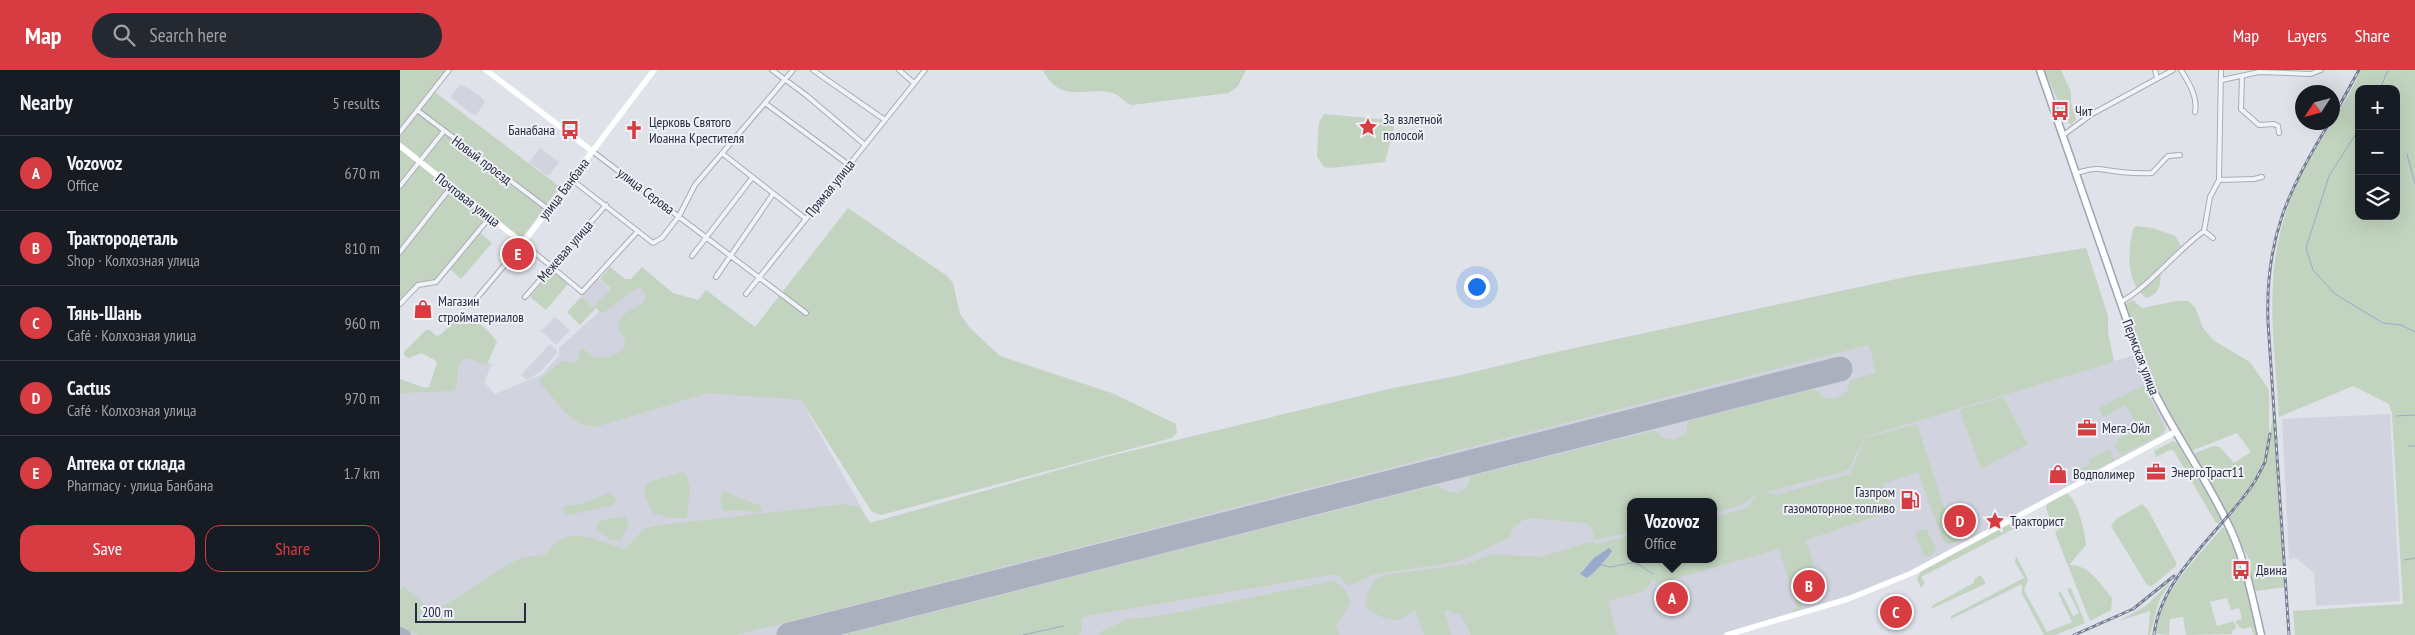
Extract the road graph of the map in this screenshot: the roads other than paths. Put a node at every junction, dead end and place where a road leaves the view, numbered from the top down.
1 (449, 70) edge
2 (486, 70) edge
3 (654, 70) edge
4 (772, 70) edge
5 (794, 70) edge
6 (813, 70) edge
7 (899, 70) edge
8 (925, 70) edge
9 (2040, 70) edge
10 (2155, 70) edge
11 (2173, 70) edge
12 (2181, 70) edge
13 (2221, 70) edge
14 (2321, 70) edge
15 (2242, 77) junction
16 (2157, 78) junction
17 (785, 80) junction
18 (2222, 80) junction
19 (914, 83) junction
20 (766, 103) junction
21 (417, 110) junction
22 (2195, 112) dead end
23 (885, 120) junction
24 (444, 131) junction
25 (400, 132) edge
26 (2279, 133) dead end
27 (2062, 136) junction
28 (865, 145) junction
29 (400, 146) edge
30 (592, 151) junction
31 (723, 154) junction
32 (2180, 155) dead end
33 (420, 162) junction
34 (849, 165) junction
35 (2075, 173) junction
36 (2262, 177) dead end
37 (752, 178) junction
38 (571, 179) junction
39 (2220, 180) junction
40 (400, 186) edge
41 (451, 187) junction
42 (774, 194) junction
43 (606, 205) junction
44 (548, 209) junction
45 (679, 216) junction
46 (490, 217) junction
47 (806, 219) junction
48 (638, 231) junction
49 (2204, 231) junction
50 (706, 238) junction
51 (2213, 238) dead end
52 (523, 243) junction
53 (400, 252) edge
54 (692, 256) dead end
55 (731, 256) junction
56 (550, 266) junction
57 (716, 277) dead end
58 (759, 278) junction
59 (746, 294) dead end
60 (525, 297) dead end
61 (2120, 303) junction
62 (400, 304) edge
63 (471, 305) dead end
64 (806, 313) dead end
65 (2174, 432) junction
66 (1727, 635) edge
67 (2262, 635) edge

1 - 21 street
2 - 30 street, улица Серова
3 - 30 street, улица Банбана
4 - 17 street
5 - 17 street
6 - 23 street
7 - 19 street
8 - 19 street, Прямая улица
9 - 27 main road, Пермская улица
10 - 16 street
11 - 16 street
12 - 22 street
13 - 18 street
14 - 15 street
15 - 18 street
15 - 26 street
16 - 27 street
17 - 20 street
17 - 28 street
18 - 39 street
19 - 23 street, Прямая улица
20 - 31 street
20 - 34 street
21 - 24 street, Новый проезд
21 - 25 street
23 - 28 street, Прямая улица
24 - 33 street
24 - 44 street, Новый проезд
27 - 35 main road, Пермская улица
28 - 34 street, Прямая улица
29 - 33 street, Почтовая улица
30 - 38 street, улица Банбана
30 - 45 street, улица Серова
31 - 37 street
31 - 45 street
32 - 35 street
33 - 40 street
33 - 41 street, Почтовая улица
34 - 47 street, Прямая улица
35 - 61 main road, Пермская улица
36 - 39 street
37 - 42 street
37 - 50 street
38 - 43 street
38 - 44 street, улица Банбана
39 - 49 street
41 - 46 street, Почтовая улица
41 - 53 street
42 - 47 street
42 - 55 street
43 - 48 street
43 - 56 street, Межевая улица
44 - 52 street, улица Банбана
45 - 48 street
45 - 50 street, улица Серова
46 - 52 street, Почтовая улица
46 - 62 street
47 - 58 street, Прямая улица
48 - 56 street, Почтовая улица
49 - 51 street
49 - 61 street
50 - 54 street
50 - 55 street, улица Серова
52 - 56 street, Почтовая улица
52 - 63 street, улица Банбана
55 - 57 street
55 - 58 street, улица Серова
56 - 60 street, Межевая улица
58 - 59 street, Прямая улица
58 - 64 street, улица Серова
61 - 65 main road, Пермская улица
65 - 66 street
65 - 67 main road, Пермская улица

